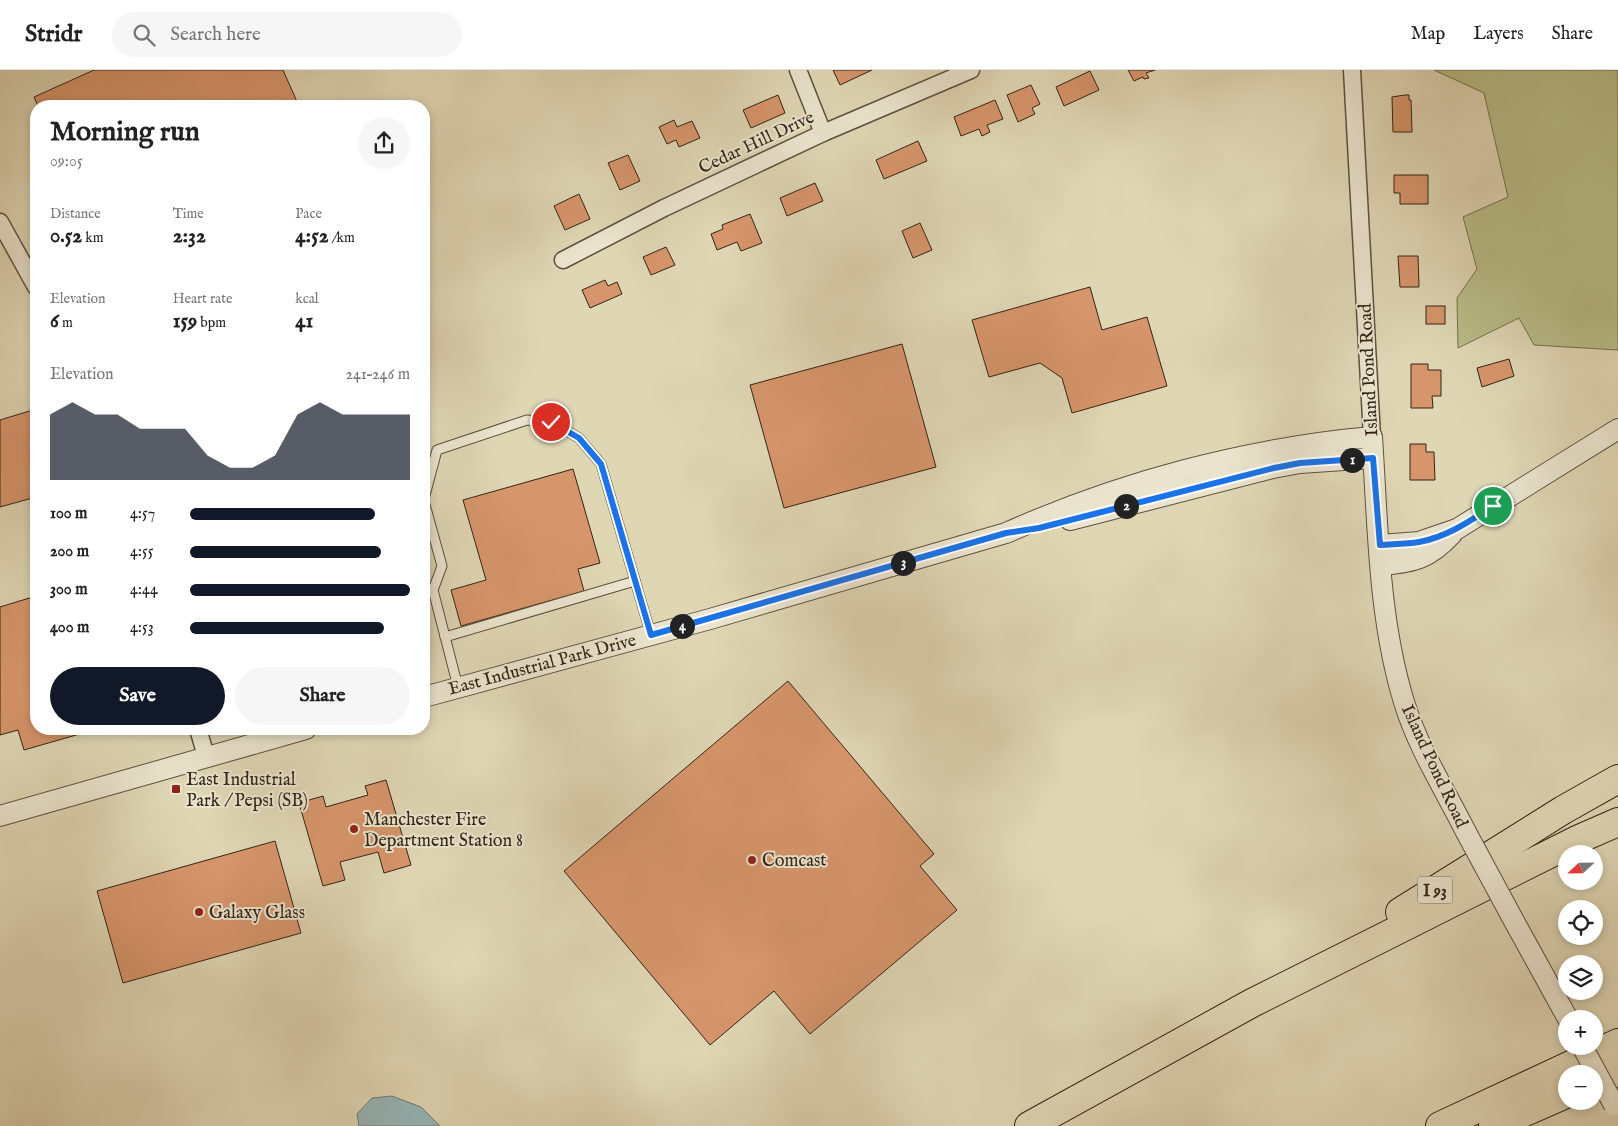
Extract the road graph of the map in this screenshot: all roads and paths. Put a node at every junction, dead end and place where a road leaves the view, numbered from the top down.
1 (798, 70) edge
2 (971, 70) edge
3 (1352, 70) edge
4 (823, 133) junction
5 (0, 222) edge
6 (563, 260) dead end
7 (30, 276) edge
8 (1618, 429) edge
9 (1372, 438) junction
10 (1373, 458) junction
11 (430, 477) edge
12 (430, 522) edge
13 (1456, 529) junction
14 (1006, 533) junction
15 (1380, 545) junction
16 (1382, 564) junction
17 (635, 581) junction
18 (651, 635) junction
19 (445, 636) junction
20 (458, 687) junction
21 (430, 695) edge
22 (200, 735) edge
23 (284, 735) edge
24 (206, 756) junction
25 (1618, 779) edge
26 (0, 816) edge
27 (1618, 822) edge
28 (1252, 1003) junction
29 (1563, 1010) edge
30 (1618, 1043) edge
31 (1587, 1055) edge
32 (1618, 1071) edge
33 (1603, 1078) edge
34 (1558, 1098) edge
35 (1616, 1108) edge
36 (1029, 1126) edge
37 (1440, 1126) edge
38 (1493, 1126) edge

1 - 4 street
2 - 4 street, Cedar Hill Drive
3 - 9 street, Island Pond Road
4 - 6 street, Cedar Hill Drive
5 - 7 street
8 - 13 street
9 - 10 street, Island Pond Road
9 - 14 street, East Industrial Park Drive
10 - 14 street, East Industrial Park Drive
10 - 15 street, Island Pond Road
11 - 17 lane
12 - 19 lane
13 - 15 street
13 - 16 street
14 - 18 street, East Industrial Park Drive
15 - 16 street, Island Pond Road
16 - 29 street, Island Pond Road, bridge
17 - 18 lane
17 - 19 lane
18 - 20 street, East Industrial Park Drive
19 - 20 lane
20 - 21 street, East Industrial Park Drive
22 - 24 street
23 - 24 street
24 - 26 street
25 - 28 highway, I 93
27 - 28 highway
28 - 36 highway, I 93
30 - 37 highway
31 - 35 street, bridge
32 - 33 highway
34 - 38 highway

